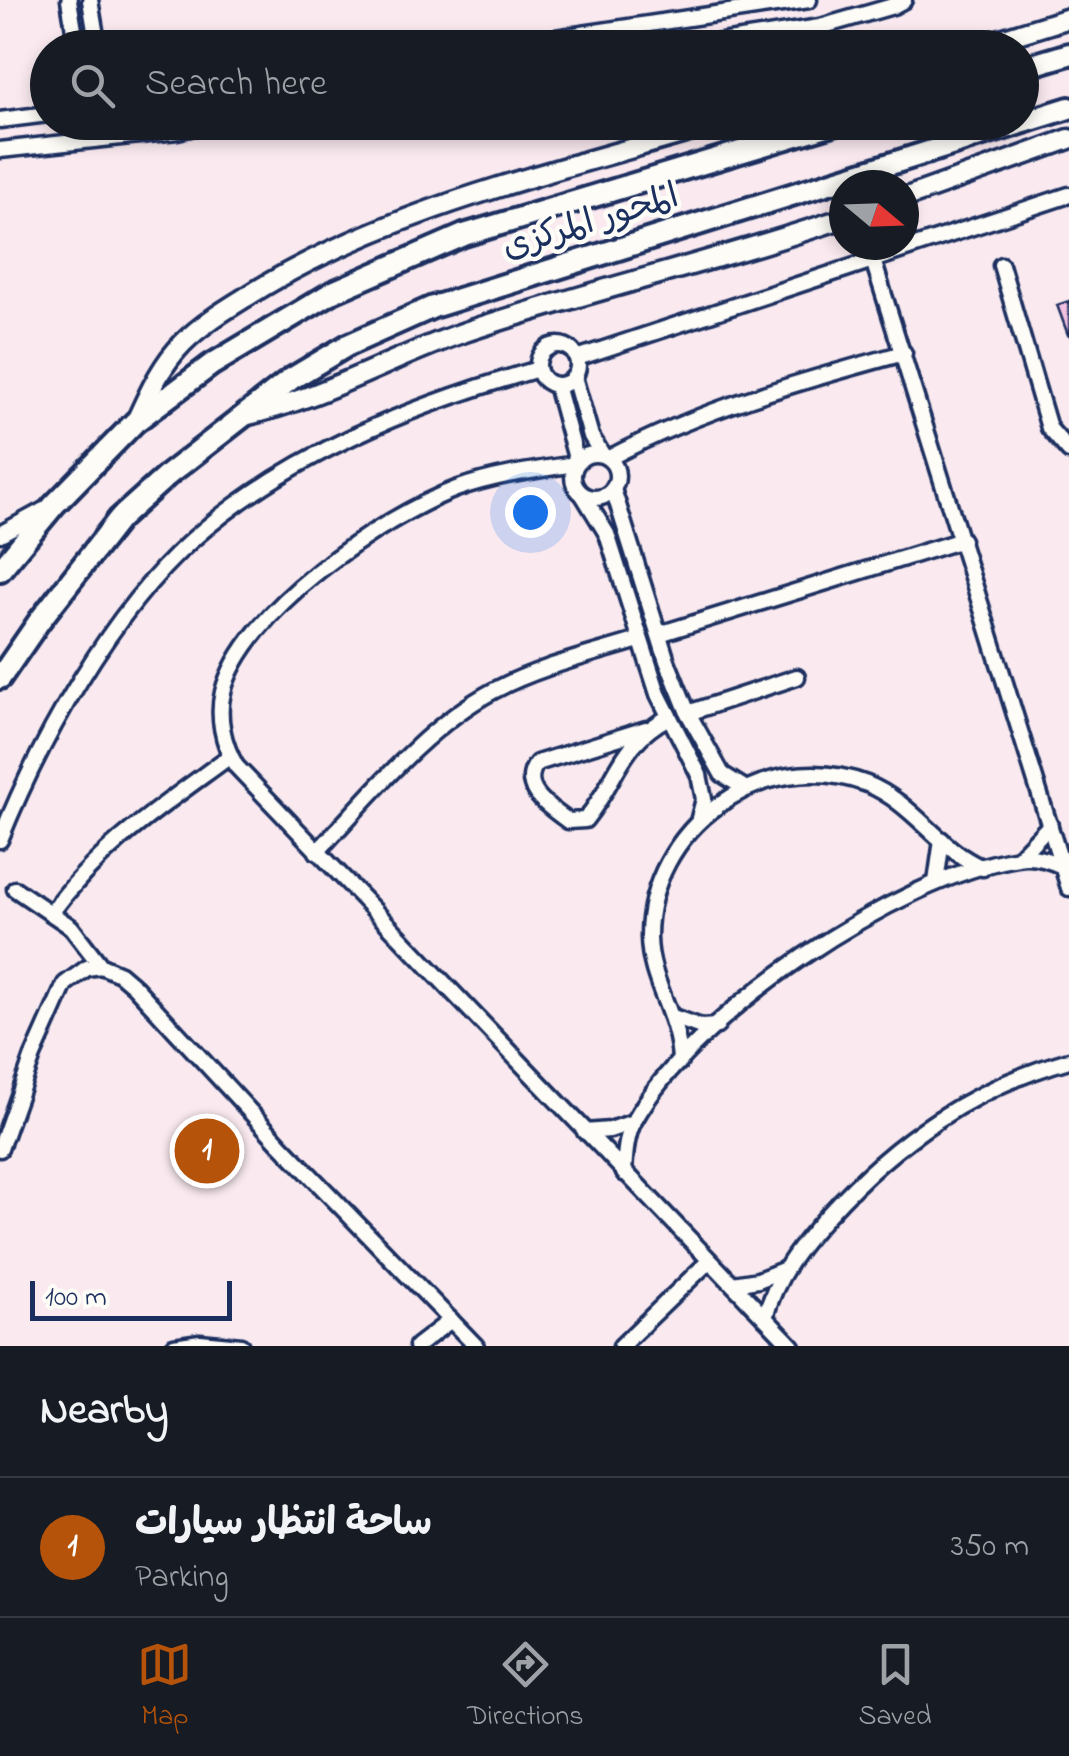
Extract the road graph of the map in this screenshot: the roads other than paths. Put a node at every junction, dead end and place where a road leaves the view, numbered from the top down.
1 (69, 0) edge
2 (90, 0) edge
3 (809, 0) edge
4 (904, 0) edge
5 (1069, 18) edge
6 (73, 30) edge
7 (95, 30) edge
8 (608, 30) edge
9 (795, 30) edge
10 (1030, 30) edge
11 (1069, 54) edge
12 (1039, 63) edge
13 (1069, 108) edge
14 (30, 116) edge
15 (1039, 117) edge
16 (0, 120) edge
17 (1069, 139) edge
18 (77, 140) edge
19 (664, 140) edge
20 (781, 140) edge
21 (967, 140) edge
22 (0, 150) edge
23 (919, 193) edge
24 (1069, 195) edge
25 (829, 223) edge
26 (919, 245) edge
27 (873, 260) joint
28 (1001, 265) dead end
29 (904, 353) junction
30 (577, 358) junction
31 (538, 369) junction
32 (574, 377) junction
33 (556, 385) junction
34 (239, 417) junction
35 (135, 422) junction
36 (1069, 451) edge
37 (606, 456) junction
38 (577, 463) junction
39 (613, 490) junction
40 (584, 494) junction
41 (54, 505) junction
42 (0, 534) edge
43 (962, 540) junction
44 (0, 570) edge
45 (659, 634) junction
46 (638, 640) junction
47 (796, 676) dead end
48 (0, 678) edge
49 (688, 713) junction
50 (669, 717) junction
51 (646, 729) junction
52 (230, 756) junction
53 (746, 789) junction
54 (697, 821) junction
55 (1050, 825) junction
56 (0, 840) edge
57 (942, 840) junction
58 (317, 852) junction
59 (1019, 857) junction
60 (1062, 866) junction
61 (983, 868) junction
62 (936, 882) junction
63 (15, 888) dead end
64 (1069, 888) edge
65 (52, 912) junction
66 (100, 966) junction
67 (673, 1017) junction
68 (717, 1026) junction
69 (1069, 1060) edge
70 (680, 1062) junction
71 (633, 1122) junction
72 (585, 1132) junction
73 (0, 1149) edge
74 (624, 1173) junction
75 (709, 1260) junction
76 (783, 1270) junction
77 (732, 1284) junction
78 (765, 1318) junction
79 (451, 1320) junction
80 (174, 1346) edge
81 (241, 1346) edge
82 (416, 1346) edge
83 (476, 1346) edge
84 (620, 1346) edge
85 (792, 1346) edge

1 - 6 street
2 - 7 street
3 - 8 street
4 - 9 street
5 - 10 main road
11 - 12 highway
13 - 15 highway, المحور المركزى
14 - 16 street
17 - 23 main road
18 - 22 street
19 - 35 main road
20 - 35 highway, المحور المركزى
21 - 34 highway, المحور المركزى
24 - 26 street
25 - 34 main road
27 - 29 street
27 - 30 street
28 - 36 street
29 - 37 street
29 - 43 street
30 - 31 street
30 - 32 street
31 - 33 street
31 - 56 street
32 - 33 street
32 - 37 street
33 - 38 street
34 - 48 highway, المحور المركزى
35 - 41 highway, المحور المركزى
37 - 38 street
37 - 39 street
38 - 40 street
38 - 52 street
39 - 40 street
39 - 45 street
40 - 46 street
41 - 42 street
41 - 44 highway, المحور المركزى
43 - 45 street
43 - 55 street
45 - 49 street
46 - 50 street
46 - 58 street
47 - 49 street
49 - 53 street
50 - 51 street
50 - 54 street
51 - 51 street
52 - 58 street
52 - 65 street
53 - 54 street
53 - 57 street
54 - 67 street
55 - 59 street
55 - 60 street
57 - 61 street
57 - 62 street
58 - 72 street
59 - 60 street
59 - 61 street
60 - 64 street
61 - 62 street
62 - 68 street
63 - 65 street
65 - 66 street
66 - 73 street
66 - 79 street
67 - 68 street
67 - 70 street
68 - 70 street
69 - 76 street
70 - 71 street
71 - 72 street
71 - 74 street
72 - 74 street
74 - 75 street
75 - 77 street
75 - 84 street
76 - 77 street
76 - 78 street
77 - 78 street
78 - 85 street
79 - 82 street
79 - 83 street
80 - 81 street

